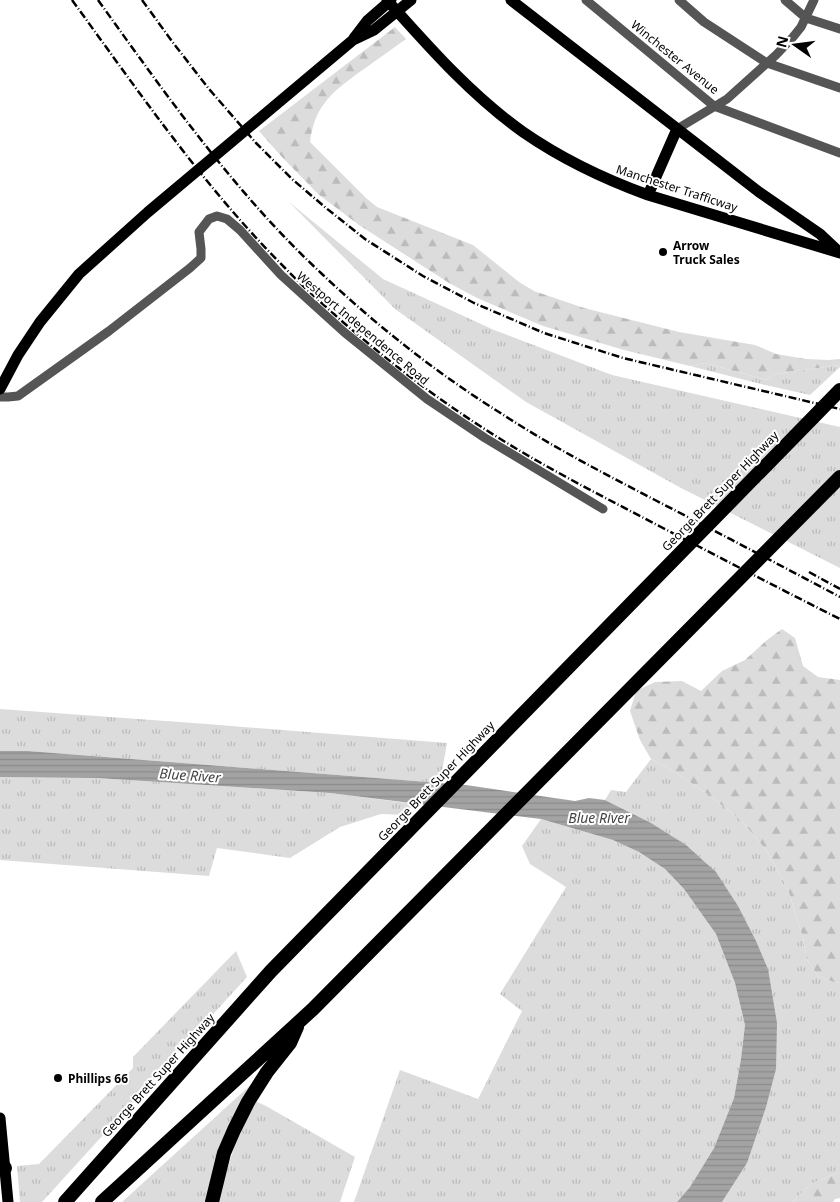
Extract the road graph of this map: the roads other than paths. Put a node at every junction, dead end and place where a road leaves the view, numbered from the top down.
1 (387, 0) edge
2 (391, 0) edge
3 (412, 0) edge
4 (512, 0) edge
5 (586, 0) edge
6 (679, 0) edge
7 (785, 0) edge
8 (814, 0) edge
9 (806, 18) junction
10 (840, 29) edge
11 (354, 40) junction
12 (767, 63) junction
13 (840, 88) edge
14 (714, 106) junction
15 (677, 129) junction
16 (840, 153) edge
17 (648, 195) junction
18 (840, 253) edge
19 (0, 389) edge
20 (840, 390) edge
21 (0, 397) edge
22 (840, 477) edge
23 (603, 509) dead end
24 (300, 1021) junction
25 (0, 1118) edge
26 (2, 1165) edge
27 (8, 1202) edge
28 (65, 1202) edge
29 (102, 1202) edge
30 (212, 1202) edge

1 - 17 main road, Manchester Trafficway
2 - 11 main road
3 - 11 main road
4 - 15 main road
5 - 14 street, Winchester Avenue
6 - 12 street
7 - 9 street
8 - 9 street
9 - 10 street
9 - 12 street
11 - 19 main road
12 - 13 street
12 - 14 street
14 - 15 street
14 - 16 street, Winchester Avenue
15 - 17 main road
15 - 18 main road
17 - 18 main road, Manchester Trafficway
20 - 28 highway, George Brett Super Highway
21 - 23 street, Westport Independence Road
22 - 24 highway
24 - 29 highway
24 - 30 highway
25 - 26 main road
26 - 27 main road

